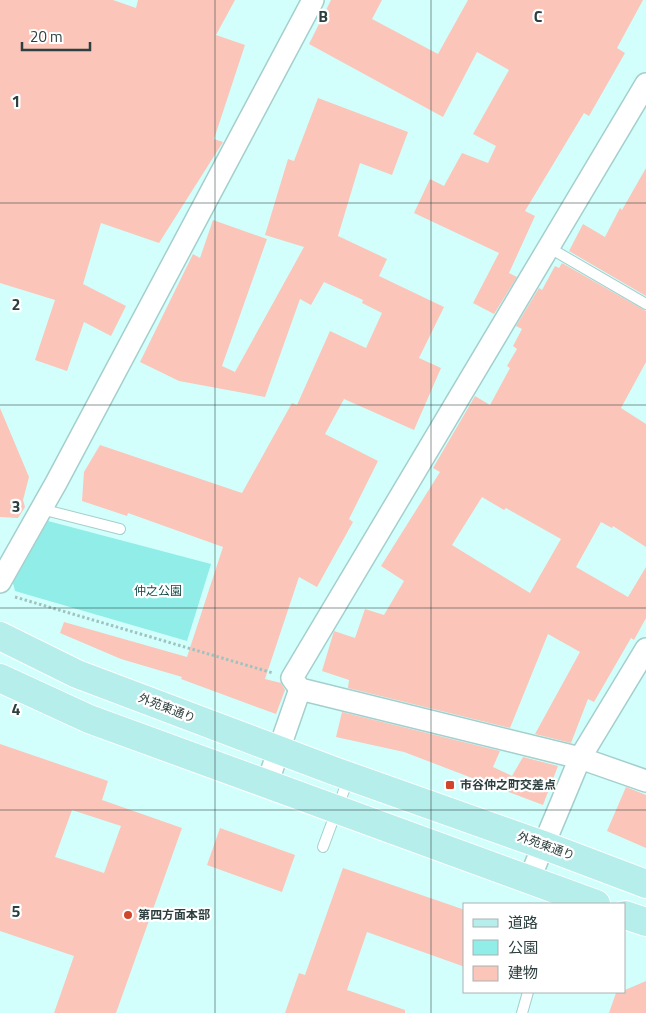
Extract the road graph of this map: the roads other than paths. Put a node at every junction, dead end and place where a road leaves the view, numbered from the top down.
1 (313, 0) edge
2 (646, 84) edge
3 (548, 247) junction
4 (646, 304) edge
5 (41, 509) junction
6 (120, 530) dead end
7 (5, 589) edge
8 (0, 636) edge
9 (646, 648) edge
10 (0, 678) edge
11 (296, 684) junction
12 (279, 750) junction
13 (580, 758) junction
14 (349, 776) junction
15 (646, 781) edge
16 (267, 784) junction
17 (336, 810) junction
18 (543, 845) junction
19 (323, 847) dead end
20 (529, 880) junction
21 (646, 884) edge
22 (592, 903) edge
23 (626, 915) edge
24 (646, 922) edge
25 (528, 993) edge
26 (522, 1013) edge

1 - 5 street
2 - 3 street
3 - 4 lane
3 - 11 street
5 - 6 lane
5 - 7 street
8 - 12 main road, 外苑東通り
9 - 13 street
10 - 16 main road
11 - 12 street
11 - 13 street
12 - 14 main road, 外苑東通り
12 - 16 street
13 - 15 street
13 - 18 street
14 - 17 lane
14 - 18 main road, 外苑東通り
16 - 17 main road
17 - 19 lane
17 - 20 main road
18 - 20 street
18 - 21 main road, 外苑東通り
20 - 22 main road
23 - 24 main road
25 - 26 lane

